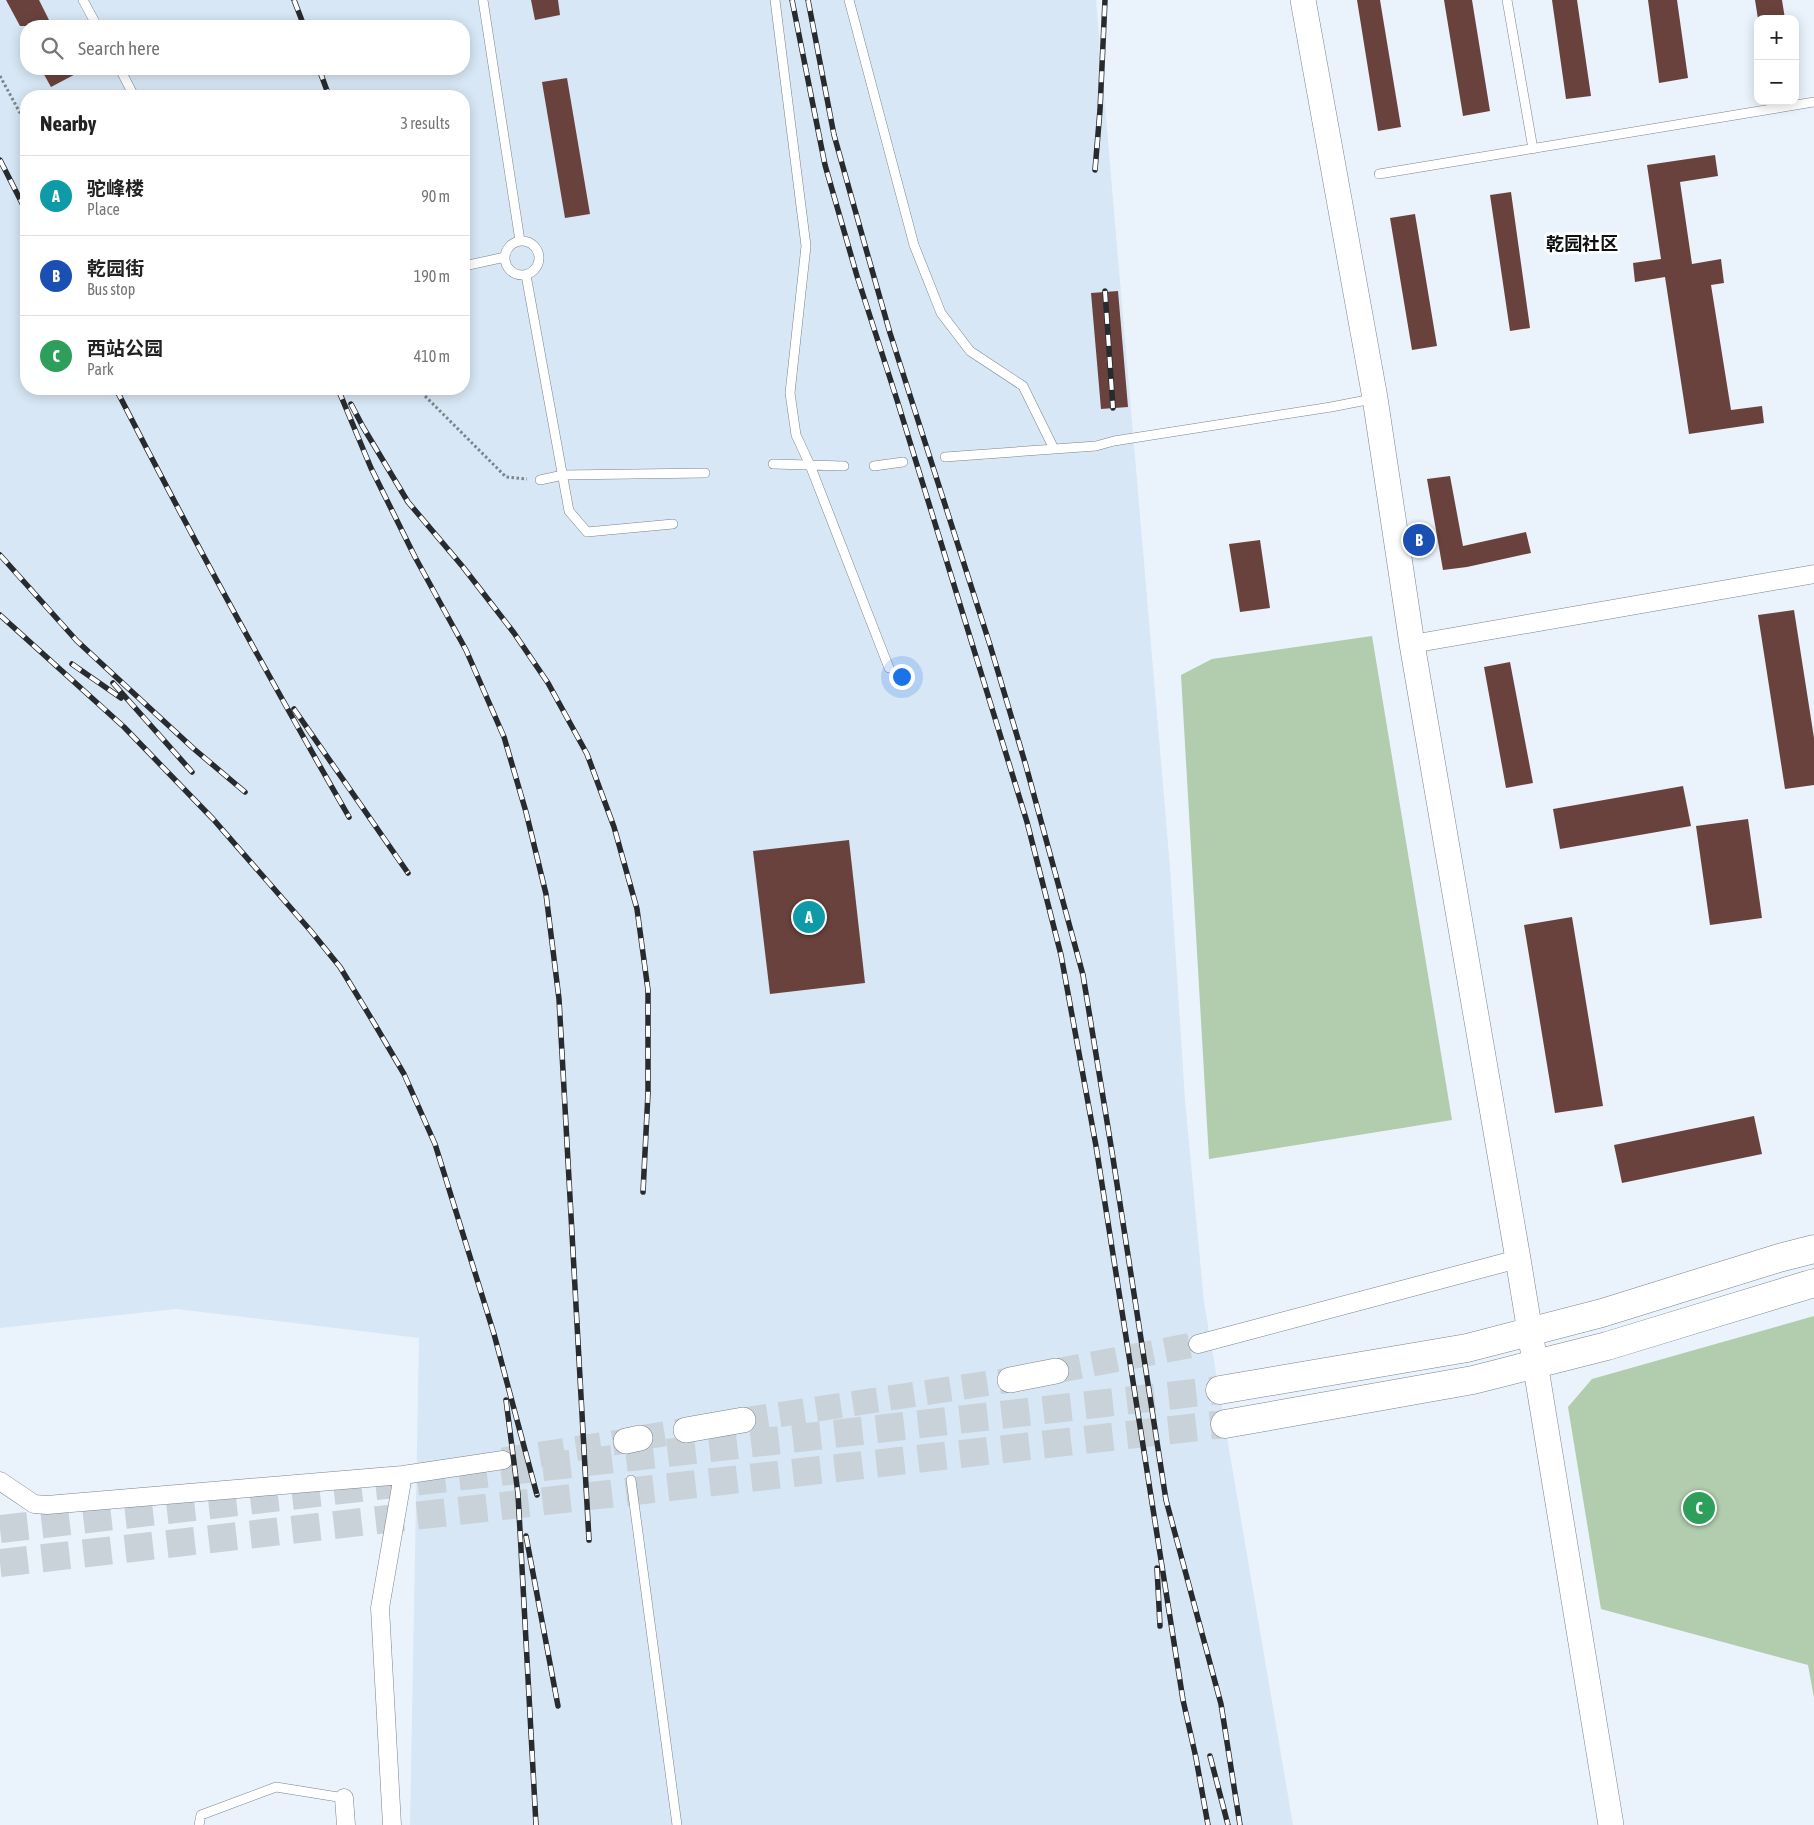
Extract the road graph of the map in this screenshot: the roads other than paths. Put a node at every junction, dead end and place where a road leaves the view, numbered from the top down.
1 (83, 0) edge
2 (483, 0) edge
3 (775, 0) edge
4 (850, 0) edge
5 (1302, 0) edge
6 (1508, 0) edge
7 (94, 20) edge
8 (123, 75) edge
9 (131, 90) edge
10 (1814, 102) edge
11 (1533, 149) junction
12 (1379, 174) dead end
13 (520, 241) junction
14 (505, 258) junction
15 (470, 265) edge
16 (526, 275) junction
17 (1375, 398) junction
18 (1054, 449) junction
19 (945, 456) dead end
20 (903, 462) dead end
21 (773, 464) dead end
22 (810, 465) junction
23 (844, 466) dead end
24 (874, 466) dead end
25 (705, 473) dead end
26 (563, 475) junction
27 (540, 480) road end
28 (673, 524) dead end
29 (1814, 574) edge
30 (1412, 644) junction
31 (889, 668) dead end
32 (1814, 1249) edge
33 (1518, 1258) junction
34 (1814, 1283) edge
35 (1530, 1332) junction
36 (1198, 1344) tunnel mouth
37 (1535, 1364) junction
38 (1056, 1371) tunnel mouth
39 (1010, 1380) tunnel mouth
40 (1220, 1390) tunnel mouth
41 (743, 1420) tunnel mouth
42 (1225, 1424) tunnel mouth
43 (686, 1430) tunnel mouth
44 (503, 1460) tunnel mouth
45 (403, 1475) junction
46 (631, 1480) dead end
47 (0, 1481) edge
48 (344, 1798) joint
49 (199, 1825) edge
50 (346, 1825) edge
51 (392, 1825) edge
52 (676, 1825) edge
53 (1611, 1825) edge

1 - 7 lane
2 - 13 lane
3 - 22 lane
4 - 18 lane
5 - 17 street
6 - 11 lane
8 - 9 lane
10 - 11 lane
11 - 12 lane
13 - 14 lane
13 - 16 lane
14 - 15 lane
14 - 16 lane
16 - 26 lane
17 - 18 lane
17 - 30 street
18 - 19 lane
20 - 24 lane
21 - 22 lane
22 - 23 lane
22 - 31 lane
25 - 26 lane
26 - 27 lane
26 - 28 lane
29 - 30 street
30 - 33 street
32 - 35 main road
33 - 35 street
33 - 36 street
34 - 37 main road
35 - 37 street
35 - 40 main road
37 - 42 main road
37 - 53 street
38 - 39 street
41 - 43 street
44 - 45 street
45 - 47 street
45 - 51 street
46 - 52 lane
48 - 49 lane
48 - 50 street

